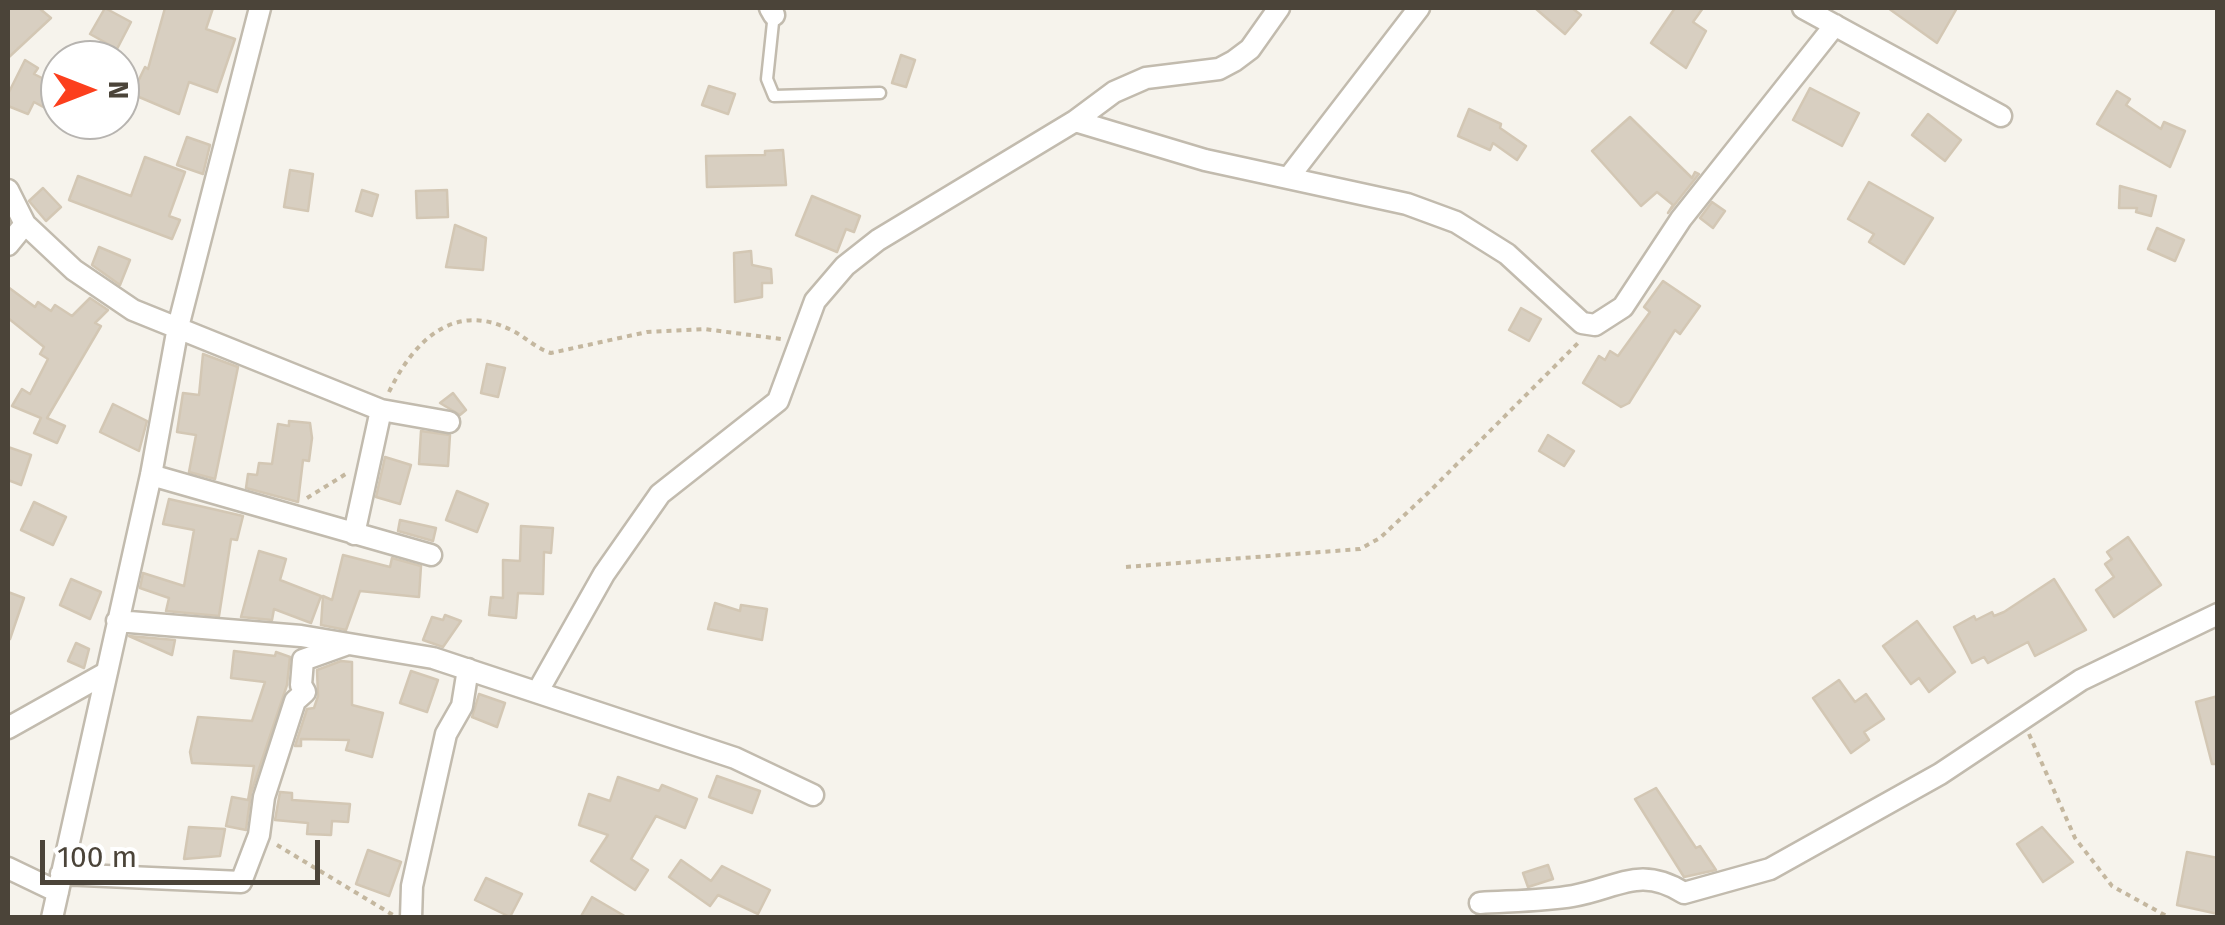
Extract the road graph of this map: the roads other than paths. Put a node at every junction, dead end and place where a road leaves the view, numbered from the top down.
1 (260, 8) edge
2 (1278, 8) edge
3 (1419, 8) edge
4 (1804, 8) edge
5 (773, 10) edge
6 (1836, 25) junction
7 (880, 92) dead end
8 (2001, 116) dead end
9 (1075, 121) junction
10 (1289, 177) junction
11 (8, 190) edge
12 (24, 224) junction
13 (8, 245) edge
14 (178, 328) junction
15 (381, 410) junction
16 (449, 422) dead end
17 (151, 476) junction
18 (354, 534) junction
19 (431, 554) dead end
20 (2218, 614) edge
21 (117, 621) junction
22 (350, 643) junction
23 (468, 669) junction
24 (106, 672) junction
25 (538, 691) junction
26 (8, 728) edge
27 (813, 795) dead end
28 (8, 868) edge
29 (60, 883) junction
30 (1480, 903) dead end
31 (52, 918) edge
32 (412, 918) edge

1 - 14 street
2 - 9 street
3 - 10 street
4 - 6 street
5 - 7 lane
6 - 8 street
6 - 10 street
9 - 10 street
9 - 25 street
11 - 12 street
12 - 13 street
12 - 14 street
14 - 15 street
14 - 17 street
15 - 16 street
15 - 18 street
17 - 18 street
17 - 21 street
18 - 19 street
20 - 30 street
21 - 22 street
21 - 24 street
22 - 23 street
22 - 29 street
23 - 25 street
23 - 32 street
24 - 26 street
24 - 29 street
25 - 27 street
28 - 29 street
29 - 31 street

